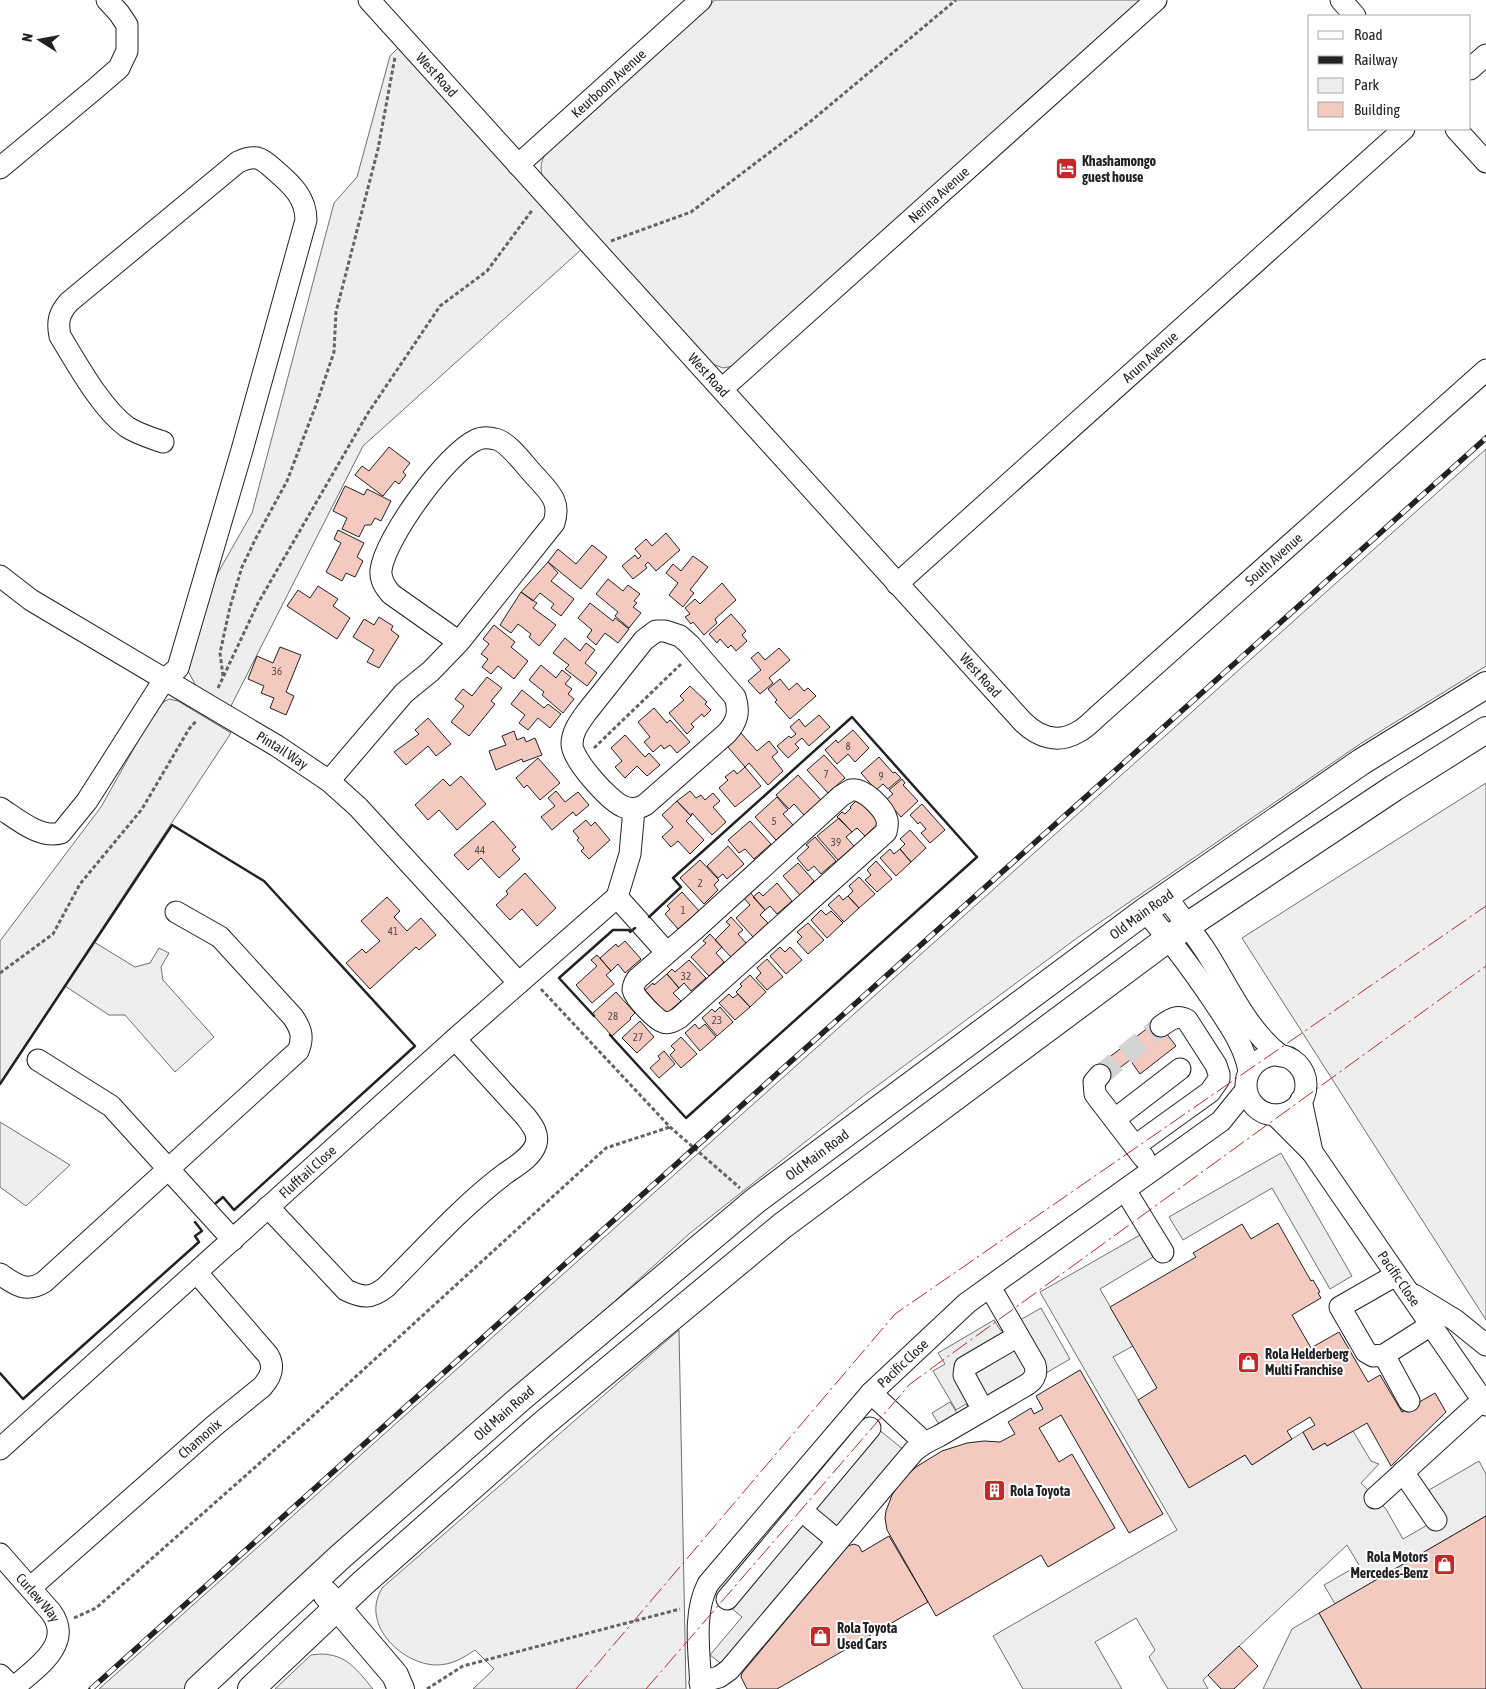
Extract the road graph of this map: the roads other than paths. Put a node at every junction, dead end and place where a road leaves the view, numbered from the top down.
1 (107, 0) edge
2 (369, 0) edge
3 (701, 0) edge
4 (1156, 0) edge
5 (1341, 0) edge
6 (1355, 15) edge
7 (1486, 55) edge
8 (1471, 68) edge
9 (1403, 130) edge
10 (1457, 130) edge
11 (1486, 162) edge
12 (518, 165) junction
13 (0, 168) edge
14 (1486, 370) edge
15 (722, 389) junction
16 (163, 442) dead end
17 (0, 576) edge
18 (897, 584) junction
19 (459, 642) junction
20 (164, 680) junction
21 (1486, 685) edge
22 (1486, 730) edge
23 (1055, 738) joint
24 (328, 781) junction
25 (634, 809) junction
26 (1, 810) edge
27 (617, 897) junction
28 (1155, 904) junction
29 (176, 912) dead end
30 (1178, 932) junction
31 (667, 952) junction
32 (523, 979) junction
33 (1161, 1026) tunnel mouth
34 (456, 1039) junction
35 (1281, 1056) junction
36 (38, 1060) dead end
37 (1180, 1069) dead end
38 (1100, 1075) dead end
39 (1248, 1081) junction
40 (1301, 1100) junction
41 (1268, 1113) junction
42 (1115, 1119) junction
43 (1221, 1121) junction
44 (1136, 1146) junction
45 (1312, 1152) junction
46 (168, 1169) junction
47 (1153, 1170) junction
48 (1125, 1190) junction
49 (268, 1208) junction
50 (233, 1240) junction
51 (1163, 1252) dead end
52 (197, 1273) junction
53 (0, 1274) edge
54 (1402, 1283) junction
55 (990, 1287) junction
56 (1431, 1325) junction
57 (1018, 1336) junction
58 (1486, 1345) edge
59 (1384, 1355) junction
60 (871, 1393) junction
61 (1409, 1401) dead end
62 (1485, 1401) edge
63 (983, 1410) junction
64 (870, 1428) dead end
65 (925, 1442) junction
66 (0, 1449) edge
67 (1403, 1472) junction
68 (1375, 1498) dead end
69 (801, 1510) junction
70 (1436, 1520) dead end
71 (838, 1541) junction
72 (0, 1554) edge
73 (315, 1581) junction
74 (30, 1588) junction
75 (727, 1599) dead end
76 (338, 1607) junction
77 (8, 1684) edge
78 (700, 1685) edge
79 (198, 1689) edge
80 (250, 1689) edge
81 (401, 1689) edge

1 - 13 street
2 - 12 street, West Road
3 - 12 street, Keurboom Avenue
4 - 15 street, Nerina Avenue
5 - 6 street
7 - 8 street
9 - 18 street, Arum Avenue
10 - 11 street
12 - 15 street, West Road
14 - 23 street, South Avenue
15 - 18 street, West Road
16 - 20 street
17 - 20 street, Pintail Way
18 - 23 street, West Road
19 - 19 street
19 - 24 street
20 - 24 street, Pintail Way
20 - 26 street
21 - 28 main road, Old Main Road
22 - 30 main road
24 - 32 street, Pintail Way
25 - 25 street
25 - 27 street
27 - 31 street
27 - 32 street, Flufftail Close
28 - 30 street
28 - 73 main road, Old Main Road
29 - 46 street
30 - 35 street
30 - 39 street
30 - 76 main road
31 - 31 street
32 - 34 street, Flufftail Close
33 - 44 street
34 - 49 street, Flufftail Close
34 - 49 street
35 - 39 street
35 - 40 street
36 - 46 street
37 - 42 street
38 - 42 street
39 - 41 street
39 - 43 street
40 - 41 street
40 - 45 street
41 - 43 street
41 - 45 street
42 - 44 street
43 - 47 street, Pacific Close
44 - 47 street
45 - 54 street, Pacific Close
46 - 50 street
46 - 53 street
47 - 48 street, Pacific Close
48 - 51 street
48 - 55 street, Pacific Close
49 - 50 street, Flufftail Close
50 - 52 street, Flufftail Close
52 - 66 street, Flufftail Close
52 - 74 street, Chamonix
54 - 56 street, Pacific Close
54 - 58 street
54 - 59 street
55 - 57 street
55 - 60 street, Pacific Close
56 - 59 street
56 - 62 street, Pacific Close
57 - 63 street
57 - 63 street
59 - 61 street
60 - 65 street
60 - 78 street, Pacific Close
62 - 67 street
63 - 65 street
64 - 69 street
65 - 71 street
67 - 68 street
67 - 70 street
69 - 71 street
69 - 75 street
71 - 78 street
72 - 74 street, Curlew Way
73 - 76 main road
73 - 79 main road, Old Main Road
74 - 77 street, Curlew Way
76 - 80 main road
76 - 81 main road

